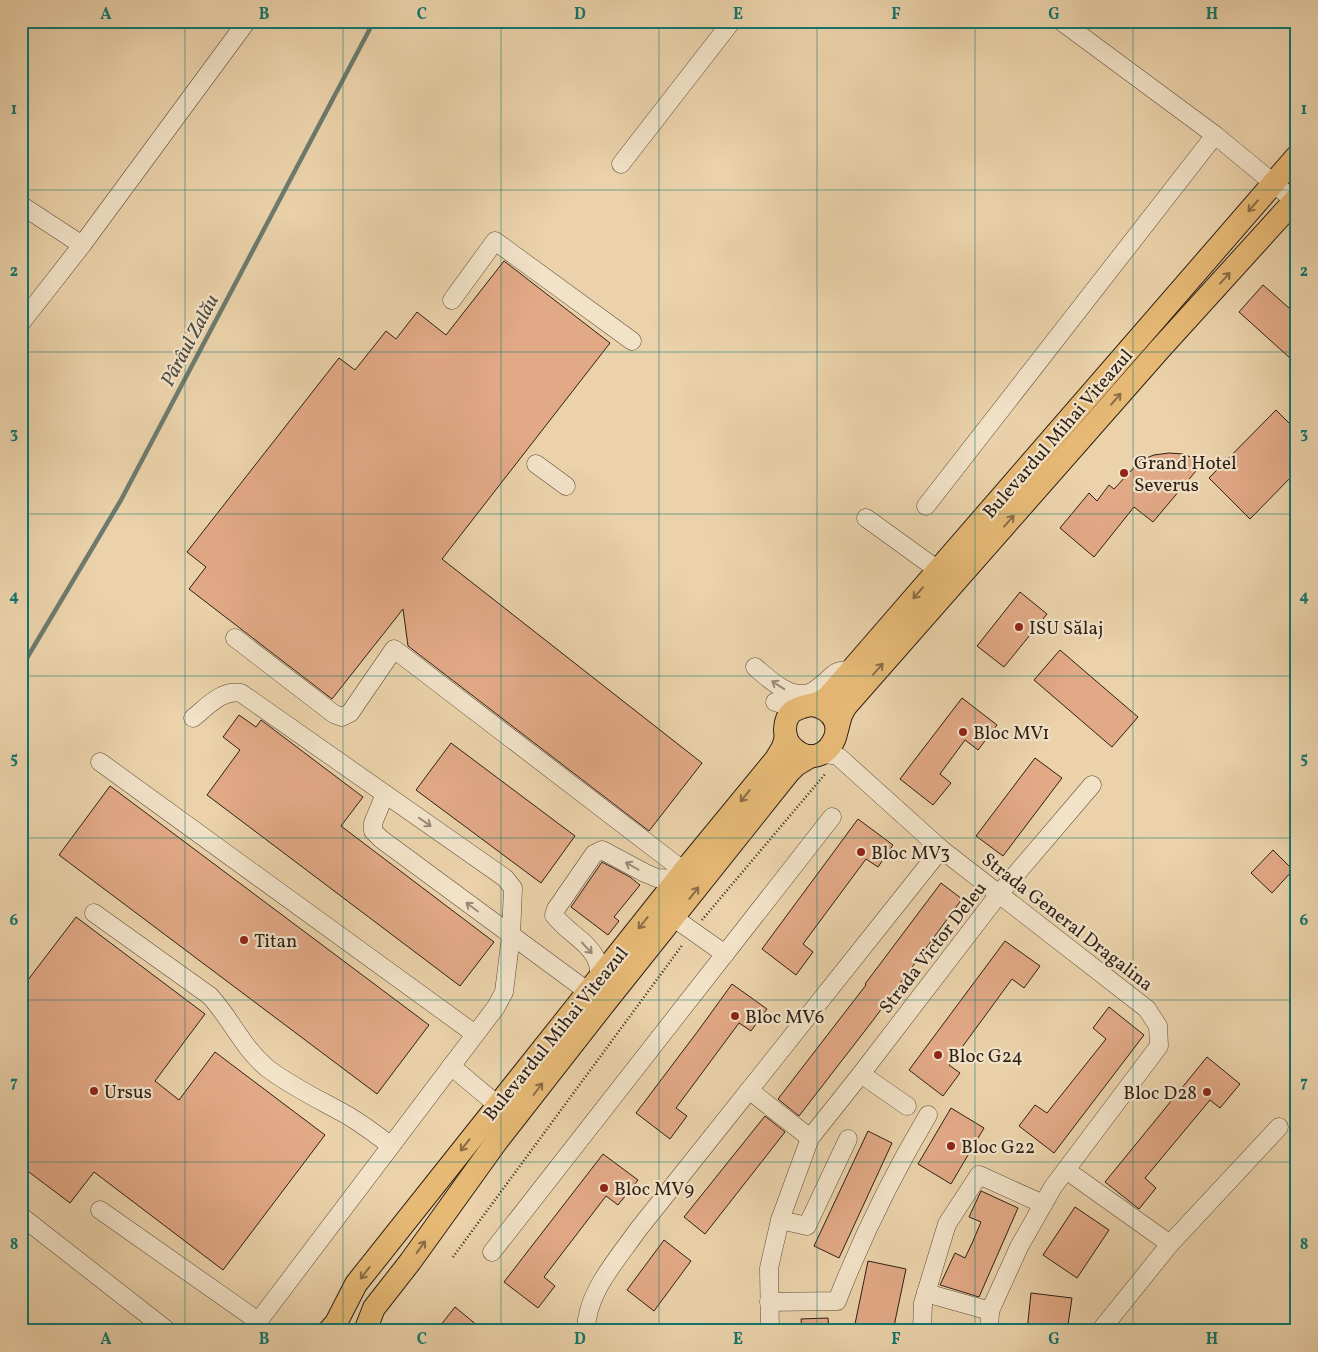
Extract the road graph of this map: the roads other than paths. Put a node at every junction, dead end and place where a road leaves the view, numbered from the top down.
1 (247, 21) edge
2 (732, 21) edge
3 (1061, 21) edge
4 (1215, 135) junction
5 (1297, 156) edge
6 (621, 164) dead end
7 (1273, 182) junction
8 (21, 205) edge
9 (1293, 206) edge
10 (82, 245) junction
11 (452, 300) dead end
12 (21, 323) edge
13 (1152, 324) junction
14 (1169, 340) junction
15 (632, 341) dead end
16 (536, 464) dead end
17 (566, 486) dead end
18 (926, 506) dead end
19 (866, 518) dead end
20 (967, 535) junction
21 (984, 549) junction
22 (938, 570) junction
23 (235, 638) dead end
24 (754, 668) dead end
25 (852, 670) junction
26 (807, 705) junction
27 (193, 718) dead end
28 (786, 731) junction
29 (829, 748) junction
30 (100, 762) dead end
31 (1092, 785) dead end
32 (385, 794) junction
33 (832, 817) dead end
34 (941, 849) junction
35 (681, 875) junction
36 (999, 894) junction
37 (94, 913) dead end
38 (674, 918) junction
39 (512, 936) junction
40 (725, 954) junction
41 (597, 991) junction
42 (475, 1034) junction
43 (451, 1066) junction
44 (861, 1074) junction
45 (748, 1090) junction
46 (907, 1106) dead end
47 (507, 1112) junction
48 (928, 1115) dead end
49 (1280, 1127) dead end
50 (810, 1138) junction
51 (848, 1139) dead end
52 (391, 1146) junction
53 (1066, 1170) junction
54 (1043, 1204) junction
55 (100, 1210) dead end
56 (21, 1216) edge
57 (780, 1220) junction
58 (1170, 1244) junction
59 (492, 1252) dead end
60 (926, 1293) junction
61 (768, 1302) junction
62 (990, 1311) junction
63 (255, 1326) edge
64 (168, 1331) edge
65 (329, 1331) edge
66 (365, 1331) edge
67 (586, 1331) edge
68 (770, 1331) edge
69 (922, 1331) edge
70 (989, 1331) edge
71 (1100, 1331) edge

1 - 10 street
2 - 6 street
3 - 4 street
4 - 7 street
4 - 18 street
5 - 7 main road, Bulevardul Mihai Viteazul
7 - 9 street
7 -> 13 main road, Bulevardul Mihai Viteazul
8 - 10 street
14 -> 9 main road, Bulevardul Mihai Viteazul
10 - 12 street
11 - 15 street
13 - 14 main road
13 - 20 main road, Bulevardul Mihai Viteazul
21 -> 14 main road, Bulevardul Mihai Viteazul
16 - 17 street
19 - 22 street
20 - 21 main road
20 - 22 main road, Bulevardul Mihai Viteazul
29 -> 21 main road, Bulevardul Mihai Viteazul
22 -> 25 main road, Bulevardul Mihai Viteazul
23 - 35 street
25 -> 24 street
25 - 26 main road, Bulevardul Mihai Viteazul
26 - 28 main road, Bulevardul Mihai Viteazul
26 - 29 main road
27 - 32 street
28 - 29 main road
28 -> 35 main road, Bulevardul Mihai Viteazul
29 - 34 street, Strada General Dragalina
38 -> 29 main road, Bulevardul Mihai Viteazul
30 - 42 street
31 - 36 street, Strada Victor Deleu
32 -> 39 street
39 -> 32 street
33 - 40 street
34 - 36 street, Strada General Dragalina
34 - 45 street
35 -> 41 main road, Bulevardul Mihai Viteazul
35 -> 41 street
36 - 44 street, Strada Victor Deleu
36 - 53 street, Strada General Dragalina
37 - 52 street
38 - 40 street
38 - 41 main road, Bulevardul Mihai Viteazul
39 - 41 street
39 - 42 street
40 - 59 street
41 - 47 main road, Bulevardul Mihai Viteazul
42 - 43 street
43 - 47 street
43 - 52 street
44 - 46 street
44 - 50 street, Strada Victor Deleu
45 - 50 street
45 - 67 street
47 -> 65 main road, Bulevardul Mihai Viteazul
66 -> 47 main road, Bulevardul Mihai Viteazul
48 - 61 street
49 - 58 street
50 - 57 street, Strada Victor Deleu
51 - 57 street
52 - 63 street
53 - 54 street, Strada General Dragalina
53 - 58 street
54 - 60 street
54 - 62 street, Strada General Dragalina
55 - 63 street
56 - 64 street
57 - 61 street, Strada Victor Deleu
58 - 71 street
60 - 62 street
60 - 69 street
61 - 68 street, Strada Victor Deleu
62 - 70 street, Strada General Dragalina

